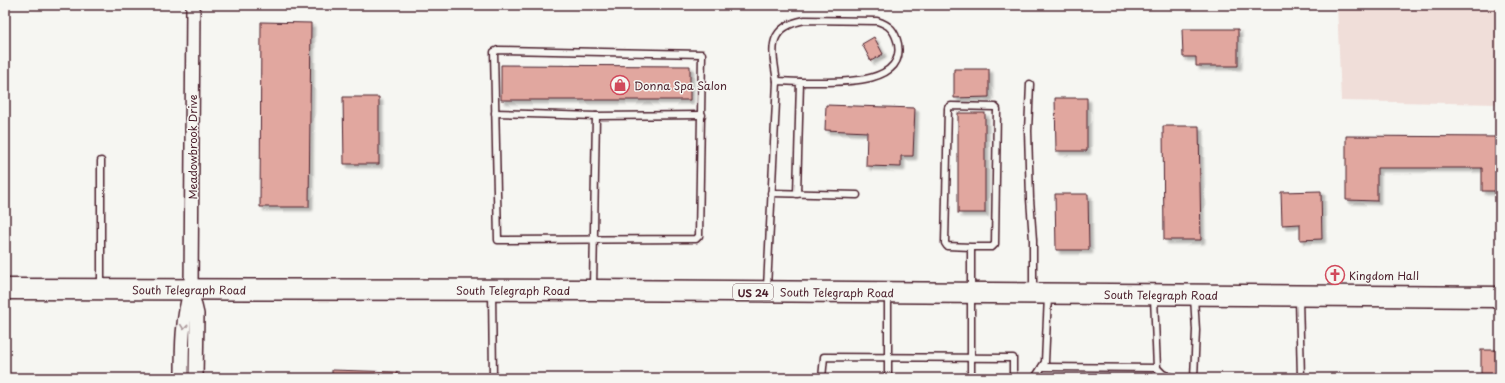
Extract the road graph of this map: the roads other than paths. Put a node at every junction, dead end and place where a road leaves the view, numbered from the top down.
1 (193, 5) edge
2 (777, 81) junction
3 (800, 82) junction
4 (1030, 84) dead end
5 (495, 113) junction
6 (702, 115) junction
7 (596, 116) junction
8 (101, 161) dead end
9 (771, 193) junction
10 (797, 194) junction
11 (858, 195) dead end
12 (594, 239) junction
13 (971, 247) junction
14 (101, 288) junction
15 (5, 289) edge
16 (191, 289) junction
17 (492, 290) junction
18 (593, 290) junction
19 (766, 292) junction
20 (888, 293) junction
21 (972, 294) junction
22 (1040, 294) junction
23 (1154, 295) junction
24 (1194, 295) junction
25 (1299, 296) junction
26 (1500, 297) edge
27 (888, 357) junction
28 (971, 357) junction
29 (1042, 367) junction
30 (1157, 368) junction
31 (182, 378) edge
32 (196, 378) edge
33 (493, 378) edge
34 (822, 378) edge
35 (888, 378) edge
36 (971, 378) edge
37 (1013, 378) edge
38 (1035, 378) edge
39 (1173, 378) edge
40 (1194, 378) edge
41 (1301, 378) edge

1 - 16 street, Meadowbrook Drive
2 - 3 lane
2 - 3 lane
2 - 9 lane
3 - 10 lane
4 - 22 lane
5 - 6 lane
5 - 7 lane
5 - 12 lane
6 - 7 lane
6 - 12 lane
7 - 12 lane
8 - 14 lane
9 - 10 lane
9 - 19 lane
10 - 11 lane
12 - 18 lane
13 - 13 lane
13 - 21 lane
14 - 15 main road, South Telegraph Road / US 24
14 - 16 main road, South Telegraph Road / US 24
16 - 17 main road, South Telegraph Road / US 24
16 -> 31 street
16 - 32 street
17 - 18 main road, South Telegraph Road / US 24
17 - 33 lane
18 - 19 main road, South Telegraph Road / US 24
19 - 20 main road, South Telegraph Road / US 24
20 - 21 main road, South Telegraph Road / US 24
20 - 27 lane
21 - 22 main road, South Telegraph Road / US 24
21 - 28 lane
22 - 23 main road, South Telegraph Road / US 24
22 - 29 lane
23 - 24 main road, South Telegraph Road / US 24
23 - 30 lane
24 - 25 main road, South Telegraph Road / US 24
24 - 40 lane
25 - 26 main road, South Telegraph Road / US 24
25 - 41 lane
27 - 28 lane
27 - 34 lane
27 - 35 lane
28 - 36 lane
28 - 37 lane
29 - 30 lane
29 - 38 lane
30 - 39 lane

